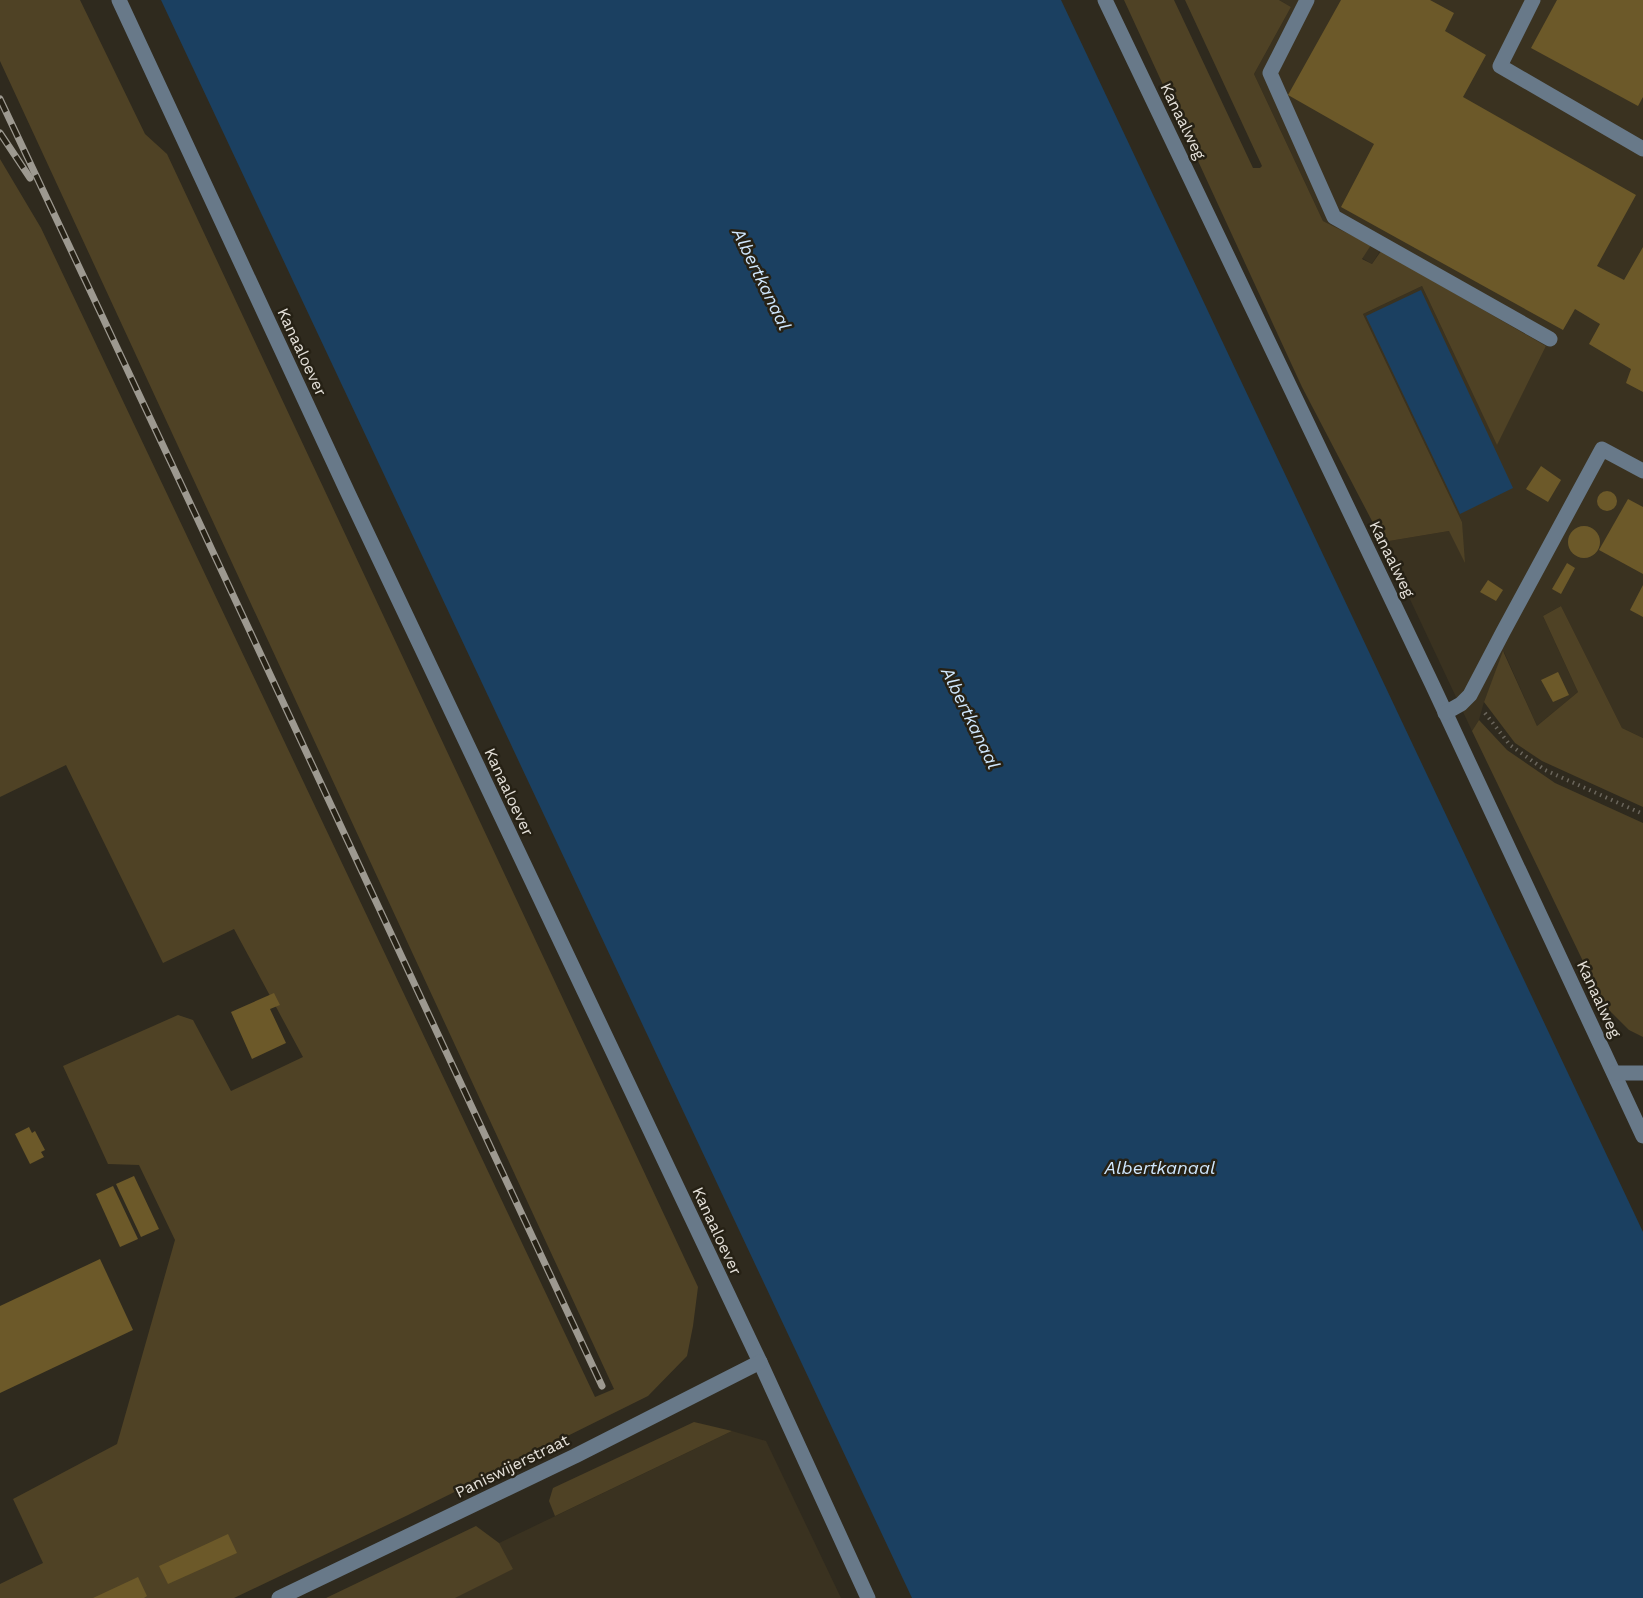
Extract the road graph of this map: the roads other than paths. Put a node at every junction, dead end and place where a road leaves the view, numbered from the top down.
1 (119, 0) edge
2 (1105, 0) edge
3 (1307, 0) edge
4 (1533, 0) edge
5 (1643, 149) edge
6 (1550, 339) dead end
7 (1643, 471) edge
8 (1445, 713) junction
9 (1614, 1072) junction
10 (1643, 1073) edge
11 (1643, 1136) edge
12 (760, 1362) junction
13 (279, 1598) edge
14 (868, 1598) edge

1 - 12 street, Kanaaloever
2 - 8 street, Kanaalweg
3 - 6 street
4 - 5 street
7 - 8 street
8 - 9 street, Kanaalweg
9 - 10 street
9 - 11 street, Kanaalweg
12 - 13 street, Paniswijerstraat
12 - 14 street, Kanaaloever

